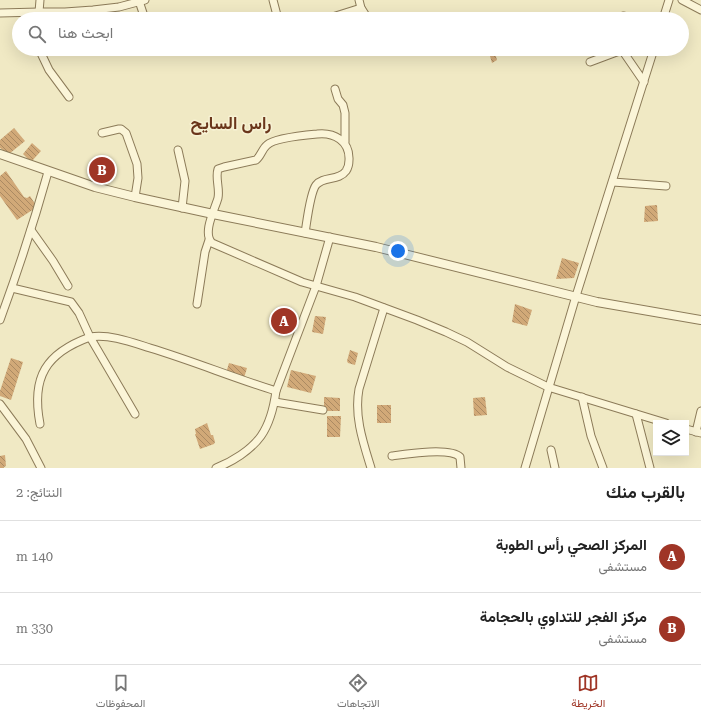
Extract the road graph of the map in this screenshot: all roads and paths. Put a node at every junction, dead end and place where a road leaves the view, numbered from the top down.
1 (40, 0) edge
2 (273, 0) edge
3 (359, 0) edge
4 (669, 0) edge
5 (682, 0) edge
6 (142, 1) edge
7 (361, 8) junction
8 (701, 10) edge
9 (39, 12) joint
10 (144, 12) edge
11 (276, 12) edge
12 (348, 12) edge
13 (364, 12) edge
14 (665, 12) edge
15 (0, 13) edge
16 (12, 14) edge
17 (42, 56) edge
18 (606, 56) edge
19 (626, 56) edge
20 (652, 56) edge
21 (590, 62) dead end
22 (644, 82) junction
23 (335, 89) dead end
24 (69, 97) dead end
25 (102, 133) dead end
26 (345, 142) junction
27 (178, 150) dead end
28 (0, 154) edge
29 (48, 172) junction
30 (612, 182) junction
31 (666, 186) dead end
32 (135, 197) junction
33 (182, 208) junction
34 (213, 214) junction
35 (31, 230) junction
36 (306, 232) junction
37 (330, 237) junction
38 (210, 240) junction
39 (68, 286) dead end
40 (316, 286) junction
41 (12, 288) junction
42 (576, 296) junction
43 (197, 304) dead end
44 (384, 308) junction
45 (0, 320) edge
46 (701, 320) edge
47 (90, 337) junction
48 (548, 387) junction
49 (276, 391) junction
50 (582, 397) junction
51 (275, 402) junction
52 (0, 404) edge
53 (323, 410) dead end
54 (701, 411) edge
55 (135, 414) dead end
56 (636, 414) junction
57 (656, 420) edge
58 (40, 424) dead end
59 (698, 433) edge
60 (551, 450) dead end
61 (392, 456) dead end
62 (41, 468) edge
63 (216, 468) edge
64 (371, 468) edge
65 (461, 468) edge
66 (525, 468) edge
67 (555, 468) edge
68 (603, 468) edge
69 (650, 468) edge

1 - 9 street
2 - 11 street
3 - 7 street
4 - 14 street
5 - 8 street
6 - 9 street
6 - 10 street
7 - 12 street
7 - 13 street
15 - 16 street
17 - 24 street
18 - 21 street
19 - 22 street
20 - 22 street
22 - 30 street
23 - 26 street
25 - 32 street
26 - 34 street
26 - 36 street
27 - 33 street
28 - 29 street
29 - 32 street
29 - 35 street
30 - 31 street
30 - 42 street
32 - 33 street
33 - 34 street
34 - 36 street
34 - 38 street
35 - 39 street
35 - 41 street
36 - 37 street
37 - 40 street
37 - 42 street
38 - 40 street
38 - 43 street
40 - 44 street
40 - 49 street
41 - 45 street
41 - 47 street
42 - 46 street
42 - 48 street
44 - 48 street
44 - 64 street
47 - 49 street
47 - 55 street
47 - 58 street
48 - 50 street
48 - 66 street
49 - 51 street
50 - 56 street
50 - 68 street
51 - 53 street
51 - 63 street
52 - 62 street
54 - 59 street
56 - 57 street
56 - 69 street
60 - 67 street
61 - 65 street

